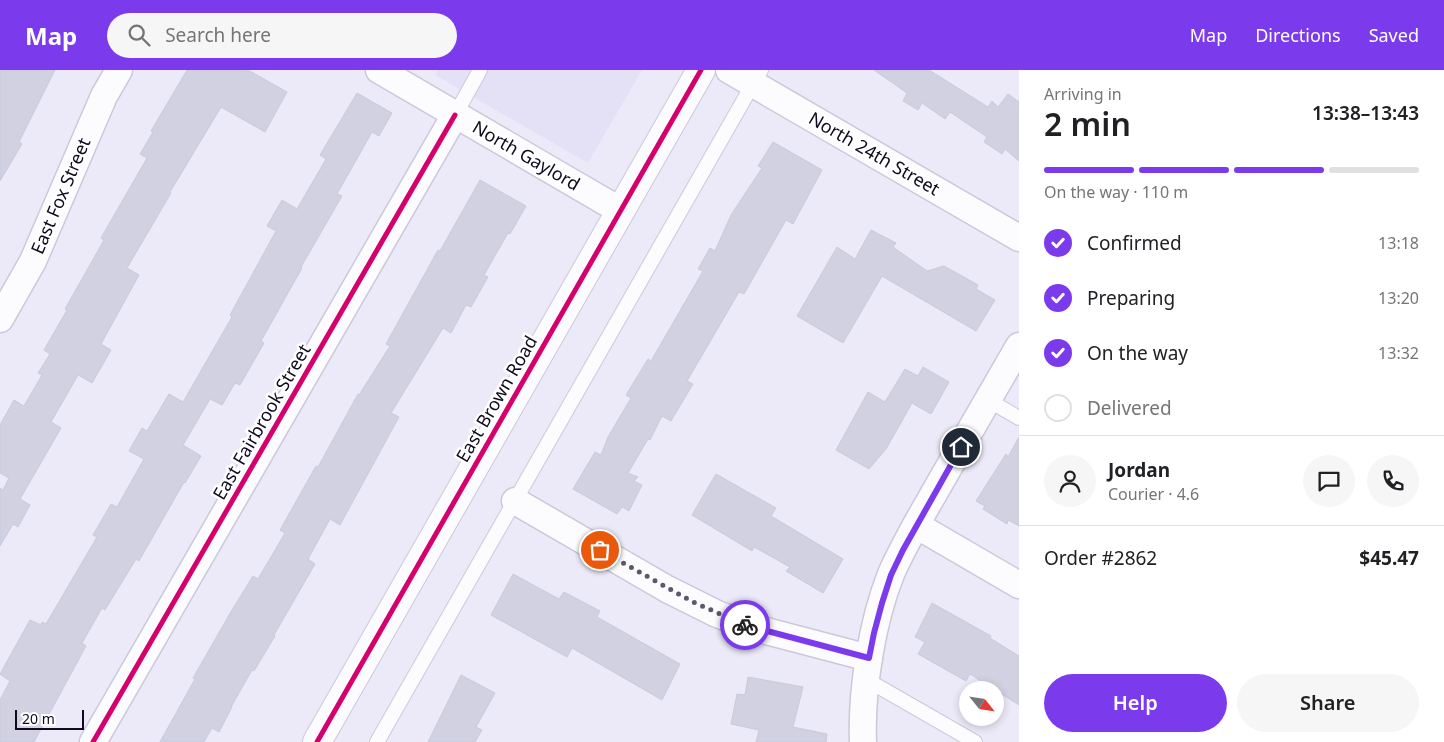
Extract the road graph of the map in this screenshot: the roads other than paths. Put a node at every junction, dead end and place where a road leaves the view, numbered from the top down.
1 (119, 70) edge
2 (379, 70) edge
3 (480, 70) edge
4 (701, 70) edge
5 (729, 70) edge
6 (757, 77) edge
7 (455, 115) junction
8 (621, 211) junction
9 (1019, 238) edge
10 (0, 319) edge
11 (1019, 346) edge
12 (988, 400) junction
13 (1019, 418) edge
14 (515, 501) junction
15 (916, 525) junction
16 (1019, 585) edge
17 (868, 669) junction
18 (319, 741) edge
19 (93, 742) edge
20 (377, 742) edge
21 (863, 742) edge
22 (976, 742) edge

1 - 10 street, East Fox Street
2 - 7 street, North Gaylord
3 - 7 lane
4 - 8 main road, East Brown Road
5 - 6 street, North 24th Street
6 - 9 street, North 24th Street
6 - 14 lane
7 - 8 street, North Gaylord
7 - 19 street, East Fairbrook Street
8 - 18 main road, East Brown Road
11 - 12 street
12 - 13 lane
12 - 15 street
14 - 17 street
14 - 20 lane
15 - 16 street
15 - 17 street
17 - 21 street
17 - 22 lane

